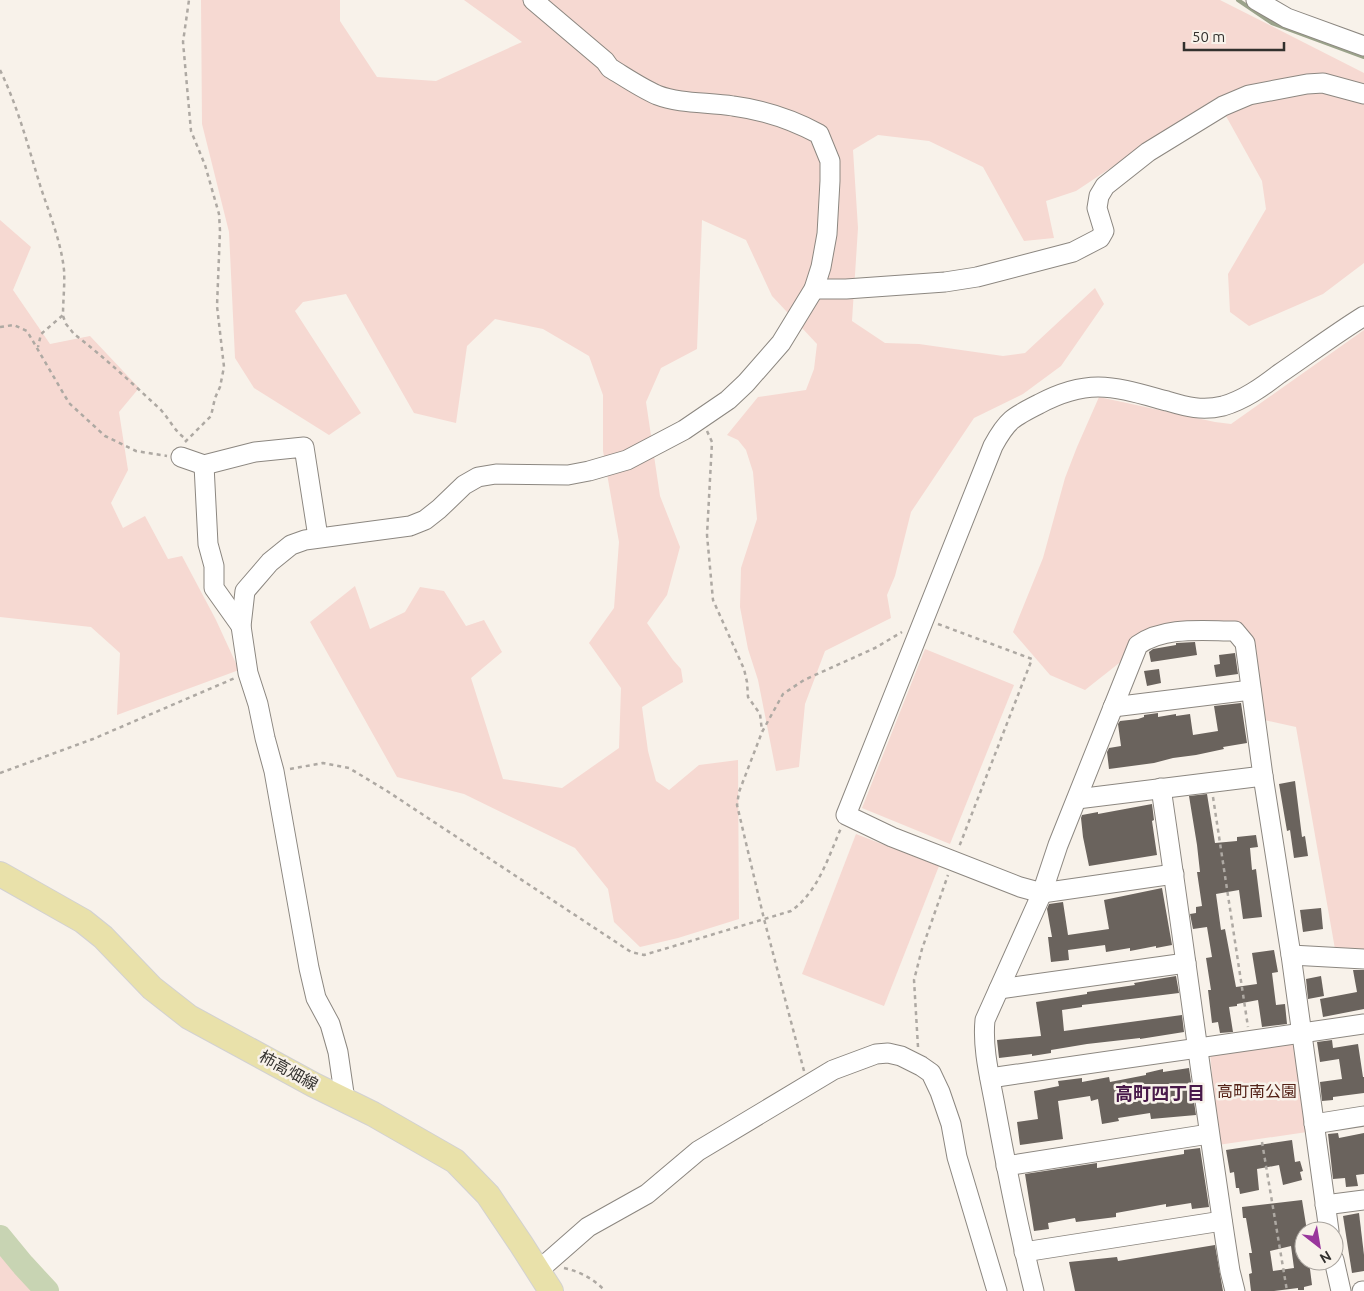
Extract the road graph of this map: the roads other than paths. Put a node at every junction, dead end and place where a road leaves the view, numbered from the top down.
1 (533, 0) edge
2 (1256, 0) edge
3 (1364, 46) edge
4 (1364, 94) edge
5 (814, 289) junction
6 (1364, 316) edge
7 (184, 448) road end
8 (204, 465) junction
9 (318, 537) junction
10 (241, 626) junction
11 (1251, 690) junction
12 (1114, 707) junction
13 (1263, 776) junction
14 (1162, 788) junction
15 (1077, 798) junction
16 (0, 874) edge
17 (1174, 874) junction
18 (1042, 893) junction
19 (1291, 955) junction
20 (1364, 959) edge
21 (1186, 963) junction
22 (999, 989) junction
23 (1364, 1024) edge
24 (1302, 1034) junction
25 (1198, 1047) junction
26 (990, 1078) junction
27 (345, 1100) junction
28 (1364, 1116) edge
29 (1314, 1124) junction
30 (1209, 1134) junction
31 (1006, 1166) junction
32 (1364, 1200) edge
33 (1325, 1205) junction
34 (1327, 1221) edge
35 (1222, 1222) junction
36 (1024, 1252) junction
37 (545, 1265) junction
38 (1336, 1271) edge
39 (551, 1291) edge
40 (997, 1291) edge
41 (1034, 1291) edge
42 (1235, 1291) edge
43 (1341, 1291) edge

1 - 5 street
2 - 3 street
4 - 5 street
5 - 9 street
6 - 18 street
7 - 8 street
8 - 9 street
8 - 10 street
9 - 10 street
10 - 27 street
11 - 12 street
11 - 12 street
11 - 13 street
12 - 15 street
13 - 14 street
13 - 19 street
14 - 15 street
14 - 17 street
15 - 18 street
16 - 27 main road, 柿高畑線
17 - 18 street
17 - 21 street
18 - 22 street
19 - 20 street
19 - 24 street
21 - 22 street
21 - 25 street
22 - 26 street
23 - 24 street
24 - 25 street
24 - 29 street
25 - 26 street
25 - 30 street
26 - 31 street
27 - 37 main road, 柿高畑線
28 - 29 street
29 - 33 street
30 - 31 street
30 - 35 street
31 - 36 street
32 - 33 street
33 - 34 street
35 - 36 street
35 - 42 street
36 - 41 street
37 - 39 main road, 柿高畑線
37 - 40 street
38 - 43 street

